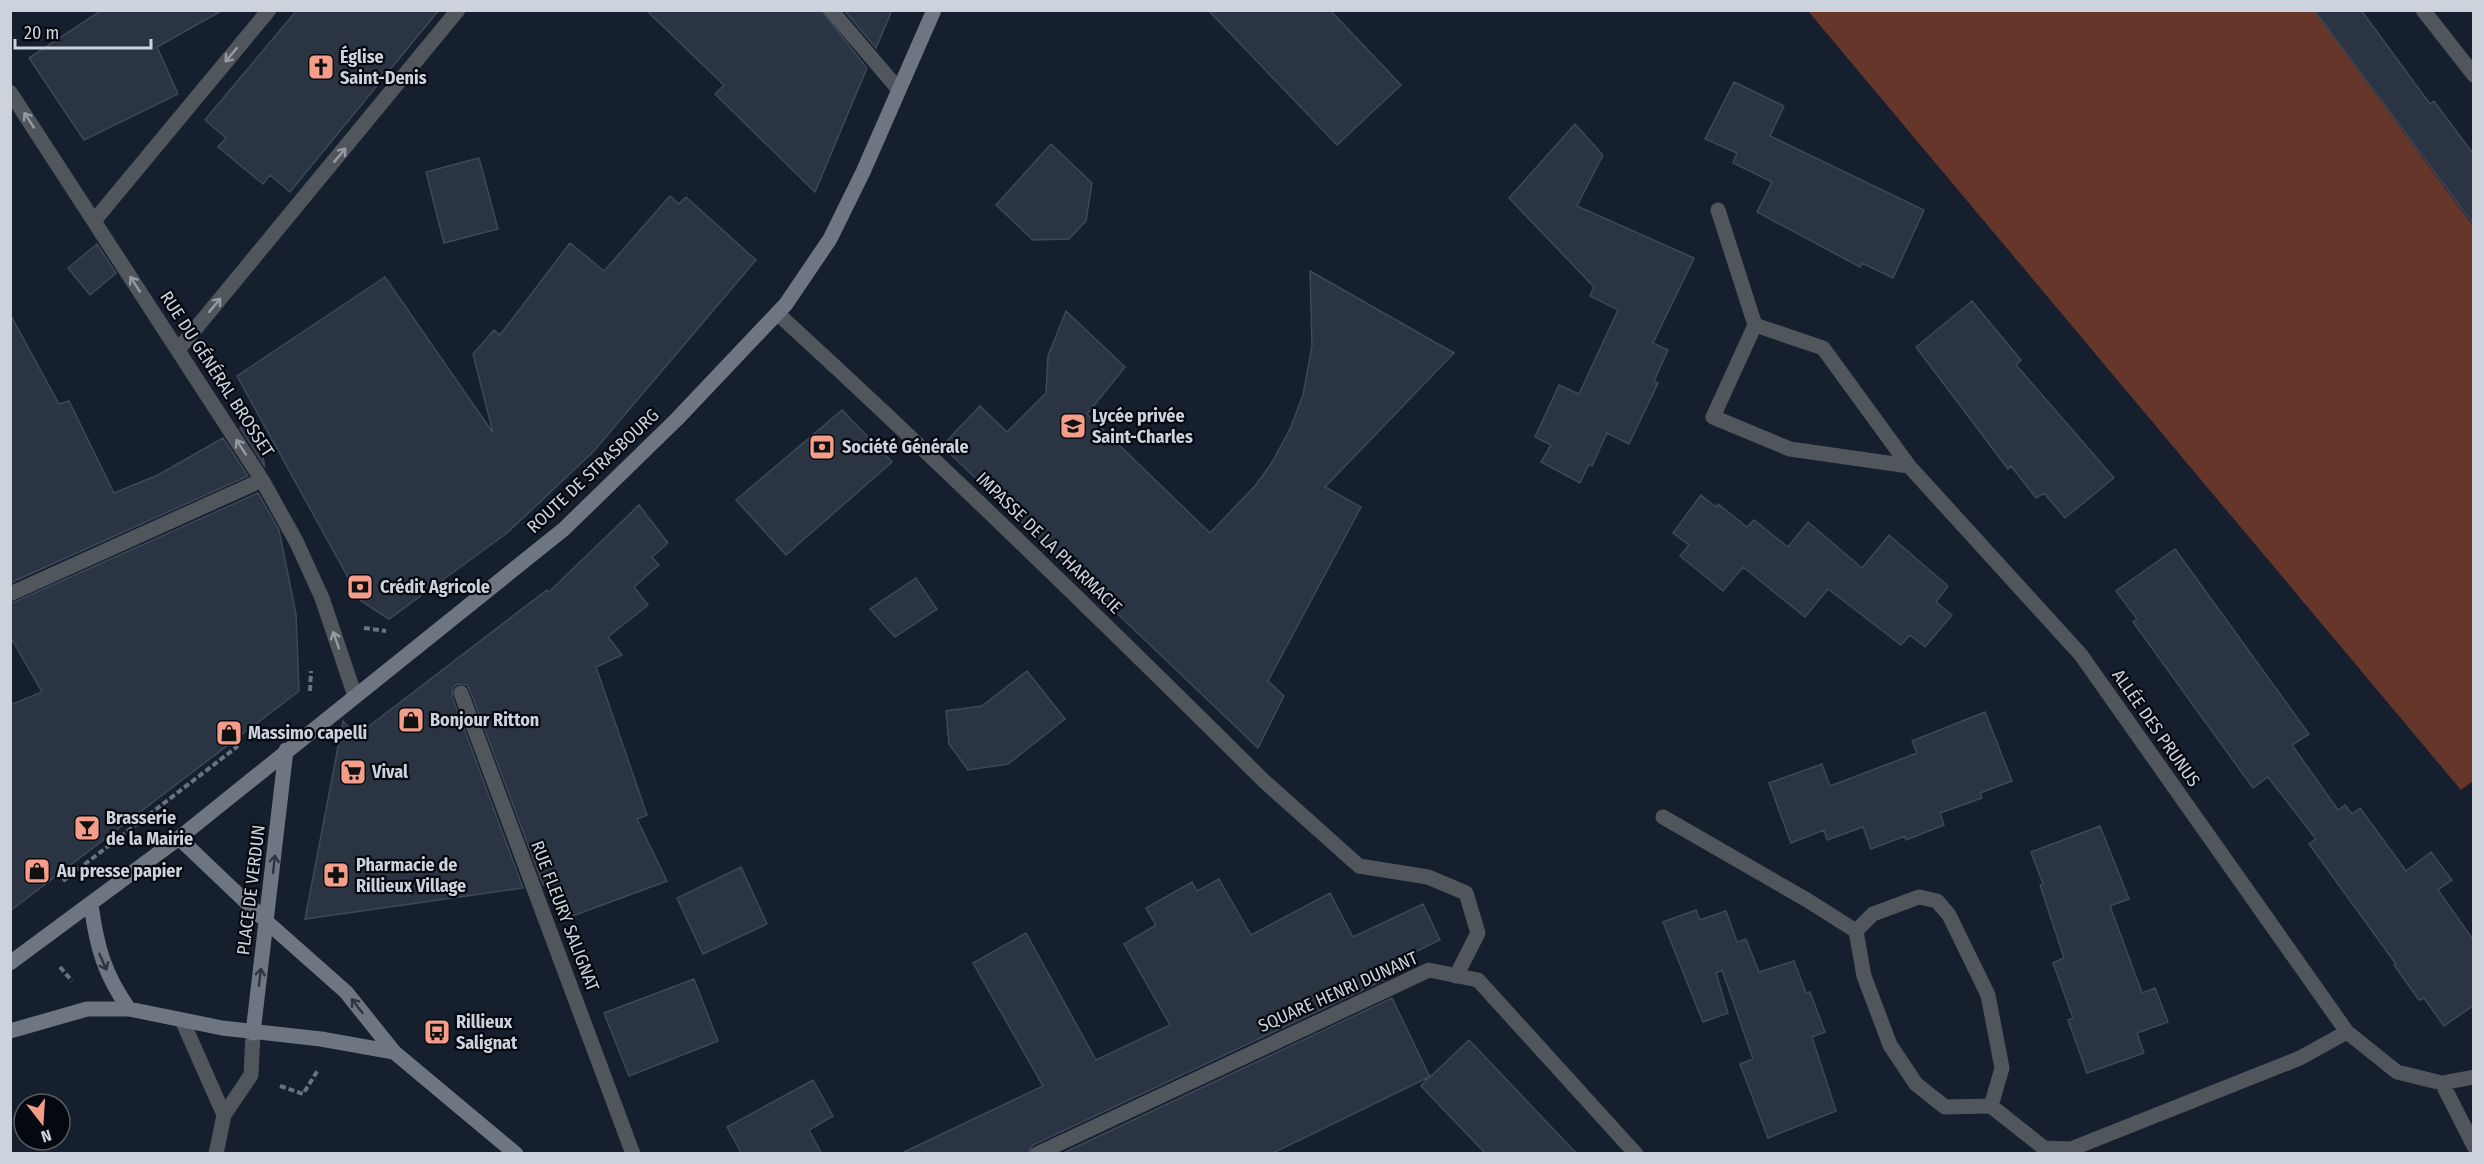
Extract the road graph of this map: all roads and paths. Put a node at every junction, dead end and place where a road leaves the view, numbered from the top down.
1 (269, 10) edge
2 (458, 10) edge
3 (831, 10) edge
4 (933, 10) edge
5 (2423, 10) edge
6 (2474, 75) edge
7 (899, 90) junction
8 (10, 92) edge
9 (1718, 210) dead end
10 (94, 221) junction
11 (777, 313) junction
12 (1755, 325) junction
13 (178, 350) junction
14 (1909, 466) junction
15 (262, 480) junction
16 (10, 594) edge
17 (461, 693) dead end
18 (355, 696) junction
19 (286, 750) junction
20 (1663, 817) dead end
21 (179, 838) junction
22 (91, 905) junction
23 (267, 922) junction
24 (1856, 932) junction
25 (10, 963) edge
26 (1456, 976) junction
27 (129, 1010) junction
28 (182, 1020) junction
29 (10, 1031) edge
30 (2347, 1032) junction
31 (254, 1033) junction
32 (394, 1052) junction
33 (2474, 1077) edge
34 (2442, 1083) junction
35 (1991, 1106) junction
36 (224, 1115) junction
37 (2474, 1146) edge
38 (216, 1154) edge
39 (516, 1154) edge
40 (633, 1154) edge
41 (1037, 1154) edge
42 (1636, 1154) edge

1 -> 10 street
13 -> 2 street
3 - 7 street
4 - 7 main road, ROUTE DE STRASBOURG
5 - 6 street
7 - 11 main road, ROUTE DE STRASBOURG
10 -> 8 street, RUE DU GÉNÉRAL BROSSET
9 - 12 street
13 -> 10 street, RUE DU GÉNÉRAL BROSSET
11 - 18 main road, ROUTE DE STRASBOURG
11 - 26 street, IMPASSE DE LA PHARMACIE
12 - 14 street, ALLÉE DES PRUNUS
12 - 14 street
15 -> 13 street, RUE DU GÉNÉRAL BROSSET
14 - 30 street, ALLÉE DES PRUNUS
15 - 16 street
18 -> 15 street, RUE DU GÉNÉRAL BROSSET
17 - 40 street, RUE FLEURY SALIGNAT
18 - 19 main road, ROUTE DE STRASBOURG
19 - 21 main road, ROUTE DE STRASBOURG
23 -> 19 main road, PLACE DE VERDUN
20 - 24 street
21 - 22 main road, ROUTE DE STRASBOURG
21 - 23 main road
22 - 25 main road, ROUTE DE STRASBOURG
22 -> 27 main road
31 -> 23 main road, PLACE DE VERDUN
32 -> 23 main road
24 - 35 street
24 - 35 street
26 - 41 street, SQUARE HENRI DUNANT
26 - 42 street, SQUARE HENRI DUNANT
27 - 28 main road
27 - 29 main road
28 - 31 main road
28 - 36 street
30 - 34 street, ALLÉE DES PRUNUS
30 - 35 street
31 - 32 main road
31 - 36 street
32 - 39 main road
33 - 34 street, ALLÉE DES PRUNUS
34 - 37 street
36 - 38 street

